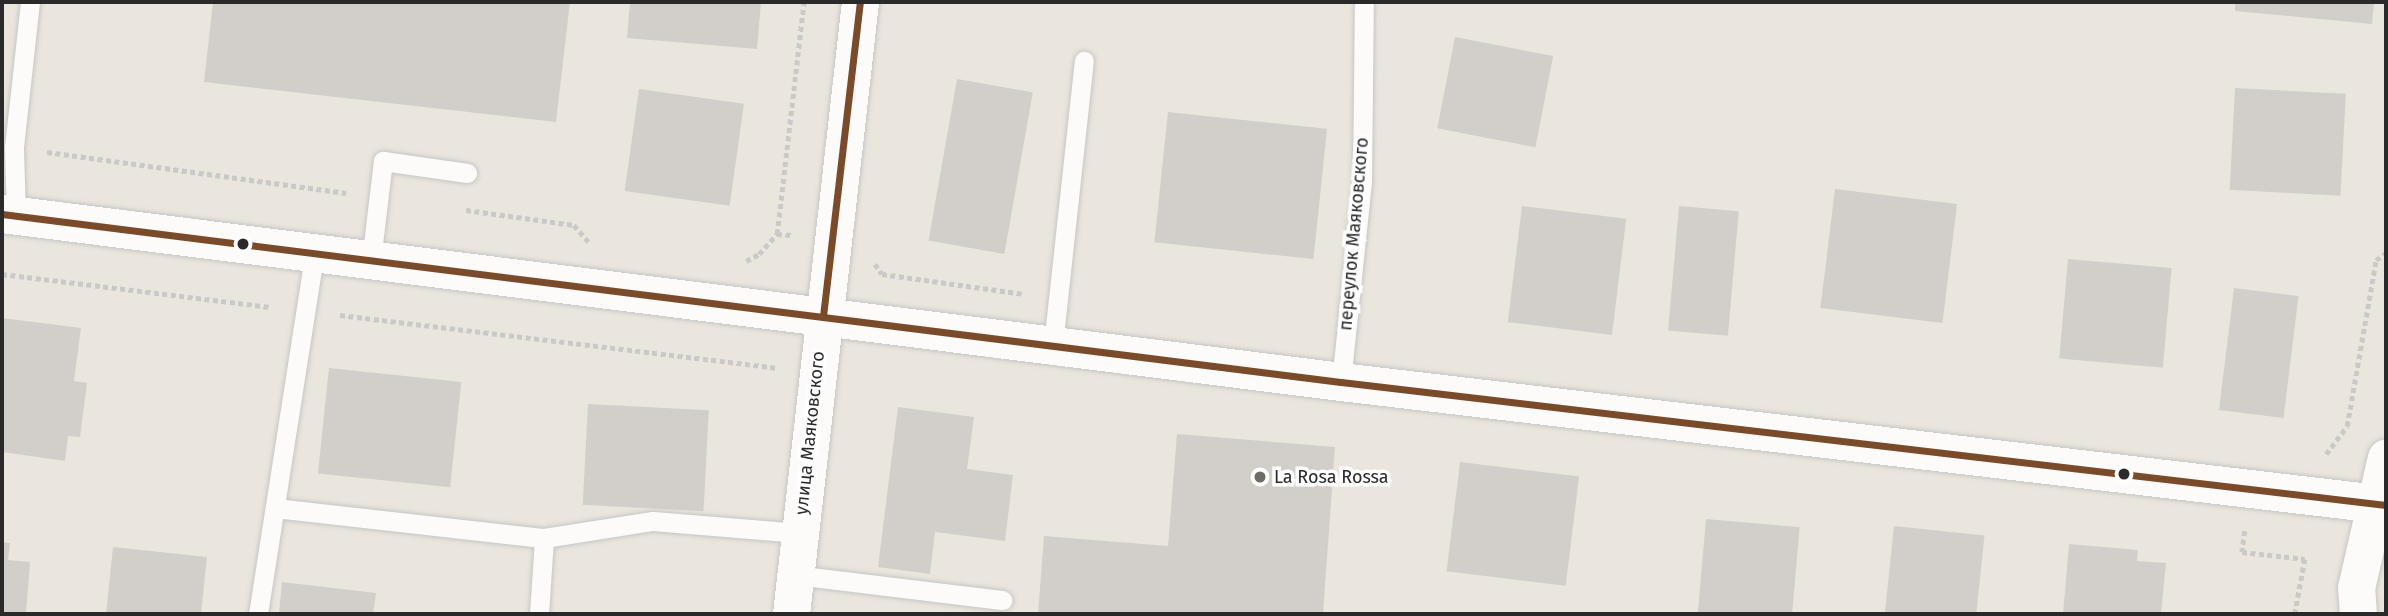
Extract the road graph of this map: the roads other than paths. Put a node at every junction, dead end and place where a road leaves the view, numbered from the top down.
1 (30, 2) edge
2 (860, 2) edge
3 (1364, 2) edge
4 (1084, 61) dead end
5 (467, 173) dead end
6 (9, 215) edge
7 (314, 255) junction
8 (370, 261) junction
9 (823, 316) junction
10 (1053, 345) junction
11 (1341, 382) junction
12 (2386, 457) edge
13 (2383, 505) edge
14 (275, 508) junction
15 (800, 533) junction
16 (544, 538) junction
17 (795, 575) junction
18 (1002, 600) dead end
19 (258, 614) edge
20 (539, 614) edge
21 (791, 614) edge
22 (2358, 614) edge

1 - 6 lane
2 - 9 street, улица Маяковского
3 - 11 lane, переулок Маяковского
4 - 10 lane
5 - 8 lane
6 - 7 street
7 - 8 street
7 - 14 lane
8 - 9 street
9 - 10 street
9 - 15 street, улица Маяковского
10 - 11 street
11 - 13 street
12 - 13 street
13 - 22 street
14 - 16 lane
14 - 19 lane
15 - 16 lane
15 - 17 street, улица Маяковского
16 - 20 lane
17 - 18 lane
17 - 21 street, улица Маяковского

